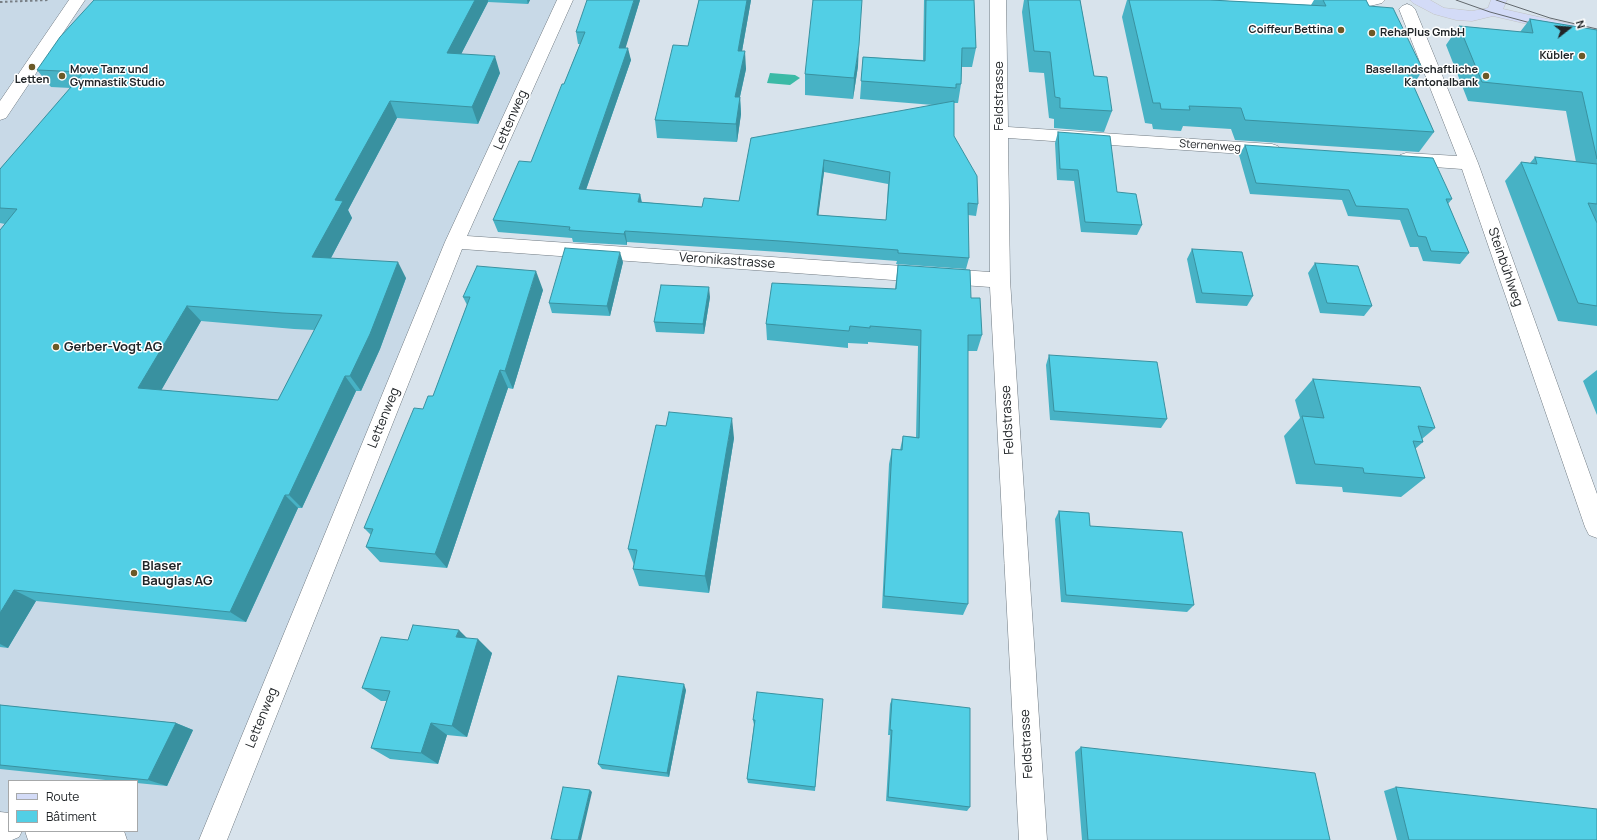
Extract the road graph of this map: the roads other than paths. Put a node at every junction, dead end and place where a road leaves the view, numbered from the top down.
1 (77, 0) edge
2 (565, 0) edge
3 (998, 0) edge
4 (1229, 0) edge
5 (1505, 0) edge
6 (1401, 6) edge
7 (1496, 6) edge
8 (1597, 30) edge
9 (1597, 35) edge
10 (0, 114) edge
11 (999, 132) junction
12 (1286, 151) edge
13 (1389, 158) edge
14 (1469, 163) junction
15 (455, 242) junction
16 (1000, 280) junction
17 (1597, 528) edge
18 (47, 832) edge
19 (113, 840) edge
20 (213, 840) edge
21 (1033, 840) edge

1 - 10 street
2 - 15 street, Lettenweg
3 - 11 street, Feldstrasse
4 - 6 street
5 - 8 main road
6 - 7 main road
6 - 14 street, Steinbühlweg
7 - 9 main road
11 - 12 street, Sternenweg
11 - 16 street, Feldstrasse
13 - 14 street
14 - 17 street, Steinbühlweg
15 - 16 street, Veronikastrasse
15 - 20 street, Lettenweg
16 - 21 street, Feldstrasse
18 - 19 street

